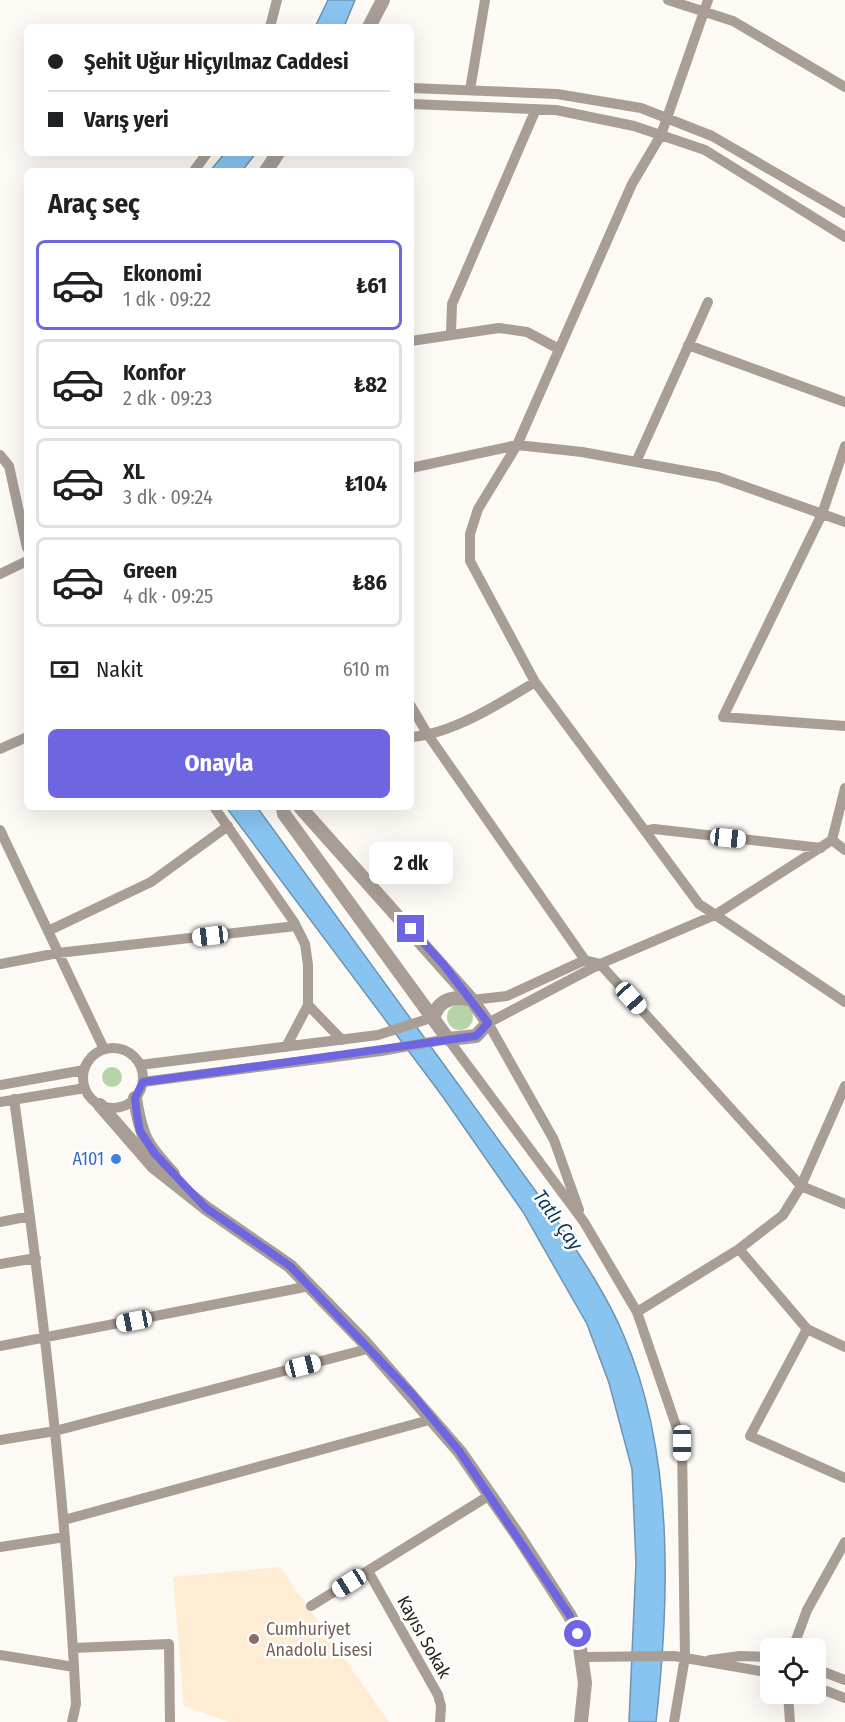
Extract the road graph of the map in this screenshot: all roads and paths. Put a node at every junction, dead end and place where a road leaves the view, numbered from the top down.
1 (277, 0) edge
2 (383, 0) edge
3 (485, 0) edge
4 (668, 0) edge
5 (706, 5) edge
6 (271, 24) edge
7 (371, 24) edge
8 (845, 87) edge
9 (414, 88) edge
10 (470, 90) junction
11 (414, 104) edge
12 (536, 109) junction
13 (667, 118) junction
14 (661, 135) junction
15 (845, 213) edge
16 (845, 237) edge
17 (708, 302) dead end
18 (451, 333) junction
19 (414, 340) edge
20 (688, 345) junction
21 (559, 349) junction
22 (845, 402) edge
23 (517, 445) junction
24 (845, 446) edge
25 (0, 455) edge
26 (636, 462) junction
27 (414, 467) edge
28 (822, 514) junction
29 (845, 522) edge
30 (24, 534) edge
31 (24, 562) edge
32 (0, 574) edge
33 (535, 682) junction
34 (414, 711) edge
35 (845, 726) edge
36 (428, 735) junction
37 (414, 737) edge
38 (24, 738) edge
39 (0, 748) edge
40 (845, 788) edge
41 (216, 810) edge
42 (283, 810) edge
43 (303, 810) edge
44 (228, 826) junction
45 (0, 830) edge
46 (645, 831) junction
47 (832, 840) junction
48 (821, 848) junction
49 (845, 850) edge
50 (715, 915) junction
51 (296, 926) junction
52 (48, 931) junction
53 (58, 953) junction
54 (585, 960) junction
55 (0, 964) edge
56 (600, 964) junction
57 (472, 1000) junction
58 (845, 1002) edge
59 (308, 1005) junction
60 (429, 1019) junction
61 (488, 1023) junction
62 (443, 1039) junction
63 (342, 1040) junction
64 (286, 1047) junction
65 (104, 1049) junction
66 (140, 1065) junction
67 (84, 1070) junction
68 (143, 1082) junction
69 (0, 1085) edge
70 (845, 1086) edge
71 (85, 1088) junction
72 (135, 1098) junction
73 (14, 1099) junction
74 (0, 1102) edge
75 (100, 1105) junction
76 (801, 1186) junction
77 (845, 1204) edge
78 (206, 1208) junction
79 (30, 1216) junction
80 (0, 1222) edge
81 (584, 1222) junction
82 (739, 1249) junction
83 (36, 1258) junction
84 (0, 1264) edge
85 (310, 1286) junction
86 (637, 1312) junction
87 (807, 1329) junction
88 (46, 1338) junction
89 (0, 1346) edge
90 (845, 1347) edge
91 (371, 1348) junction
92 (433, 1419) junction
93 (55, 1431) junction
94 (0, 1440) edge
95 (845, 1478) edge
96 (490, 1495) junction
97 (64, 1520) junction
98 (65, 1537) junction
99 (844, 1544) edge
100 (0, 1548) edge
101 (368, 1571) junction
102 (311, 1606) dead end
103 (797, 1638) edge
104 (74, 1648) junction
105 (0, 1654) edge
106 (583, 1657) junction
107 (679, 1657) junction
108 (760, 1657) edge
109 (701, 1660) junction
110 (74, 1667) junction
111 (760, 1671) edge
112 (826, 1673) edge
113 (845, 1680) edge
114 (826, 1691) edge
115 (845, 1698) edge
116 (789, 1704) edge
117 (72, 1722) edge
118 (170, 1722) edge
119 (440, 1722) edge
120 (581, 1722) edge
121 (674, 1722) edge
122 (790, 1722) edge

1 - 6 street
2 - 7 street
3 - 10 street
4 - 5 street
5 - 8 street
5 - 13 street
9 - 10 street
10 - 13 street
11 - 12 street
12 - 14 street
12 - 18 street
13 - 14 street
13 - 15 street
14 - 16 street
14 - 21 street
17 - 20 street
18 - 19 street
18 - 21 street
20 - 22 street
20 - 26 street
21 - 23 street
23 - 26 street
23 - 27 street
23 - 33 street
24 - 28 street
25 - 30 street
26 - 28 street
28 - 29 street
28 - 35 street
31 - 32 street
33 - 36 street
33 - 46 street
34 - 36 street
36 - 37 street
36 - 54 street
38 - 39 street
40 - 47 street
41 - 44 street
42 - 60 street
43 - 57 street
44 - 51 street
44 - 52 street
45 - 52 street
46 - 48 street
46 - 50 street
47 - 48 street
47 - 49 street
48 - 50 street
50 - 56 street
50 - 58 street
51 - 53 street
51 - 59 street
52 - 53 street
53 - 55 street
53 - 65 street
54 - 56 street
54 - 57 street
56 - 61 street
56 - 76 street
57 - 60 street
57 - 61 street
59 - 63 street
59 - 64 street
60 - 62 street
60 - 63 street
61 - 62 street
61 - 81 street
62 - 68 street
62 - 81 street
63 - 64 street
64 - 66 street
65 - 66 street
65 - 67 street
66 - 68 street
67 - 69 street
67 - 71 street
68 - 72 street
70 - 76 street
71 - 73 street
71 - 75 street
72 - 75 street
72 - 78 street
73 - 74 street
73 - 79 street
75 - 78 street
76 - 77 street
76 - 82 street
78 - 85 street
79 - 80 street
79 - 83 street
81 - 86 street
82 - 86 street
82 - 87 street
83 - 84 street
83 - 88 street
85 - 88 street
85 - 91 street
86 - 107 street
87 - 90 street
87 - 95 street
88 - 89 street
88 - 93 street
91 - 92 street
91 - 93 street
92 - 96 street
92 - 97 street
93 - 94 street
93 - 97 street
96 - 101 street
96 - 106 street
97 - 98 street
98 - 100 street
98 - 104 street
99 - 103 street
101 - 102 street
101 - 119 street, Kayısı Sokak
104 - 110 street
104 - 118 street
105 - 110 street
106 - 107 street
106 - 120 street
107 - 109 street
107 - 121 street
108 - 109 street
109 - 111 street
110 - 117 street
112 - 113 street
114 - 115 street
116 - 122 street

